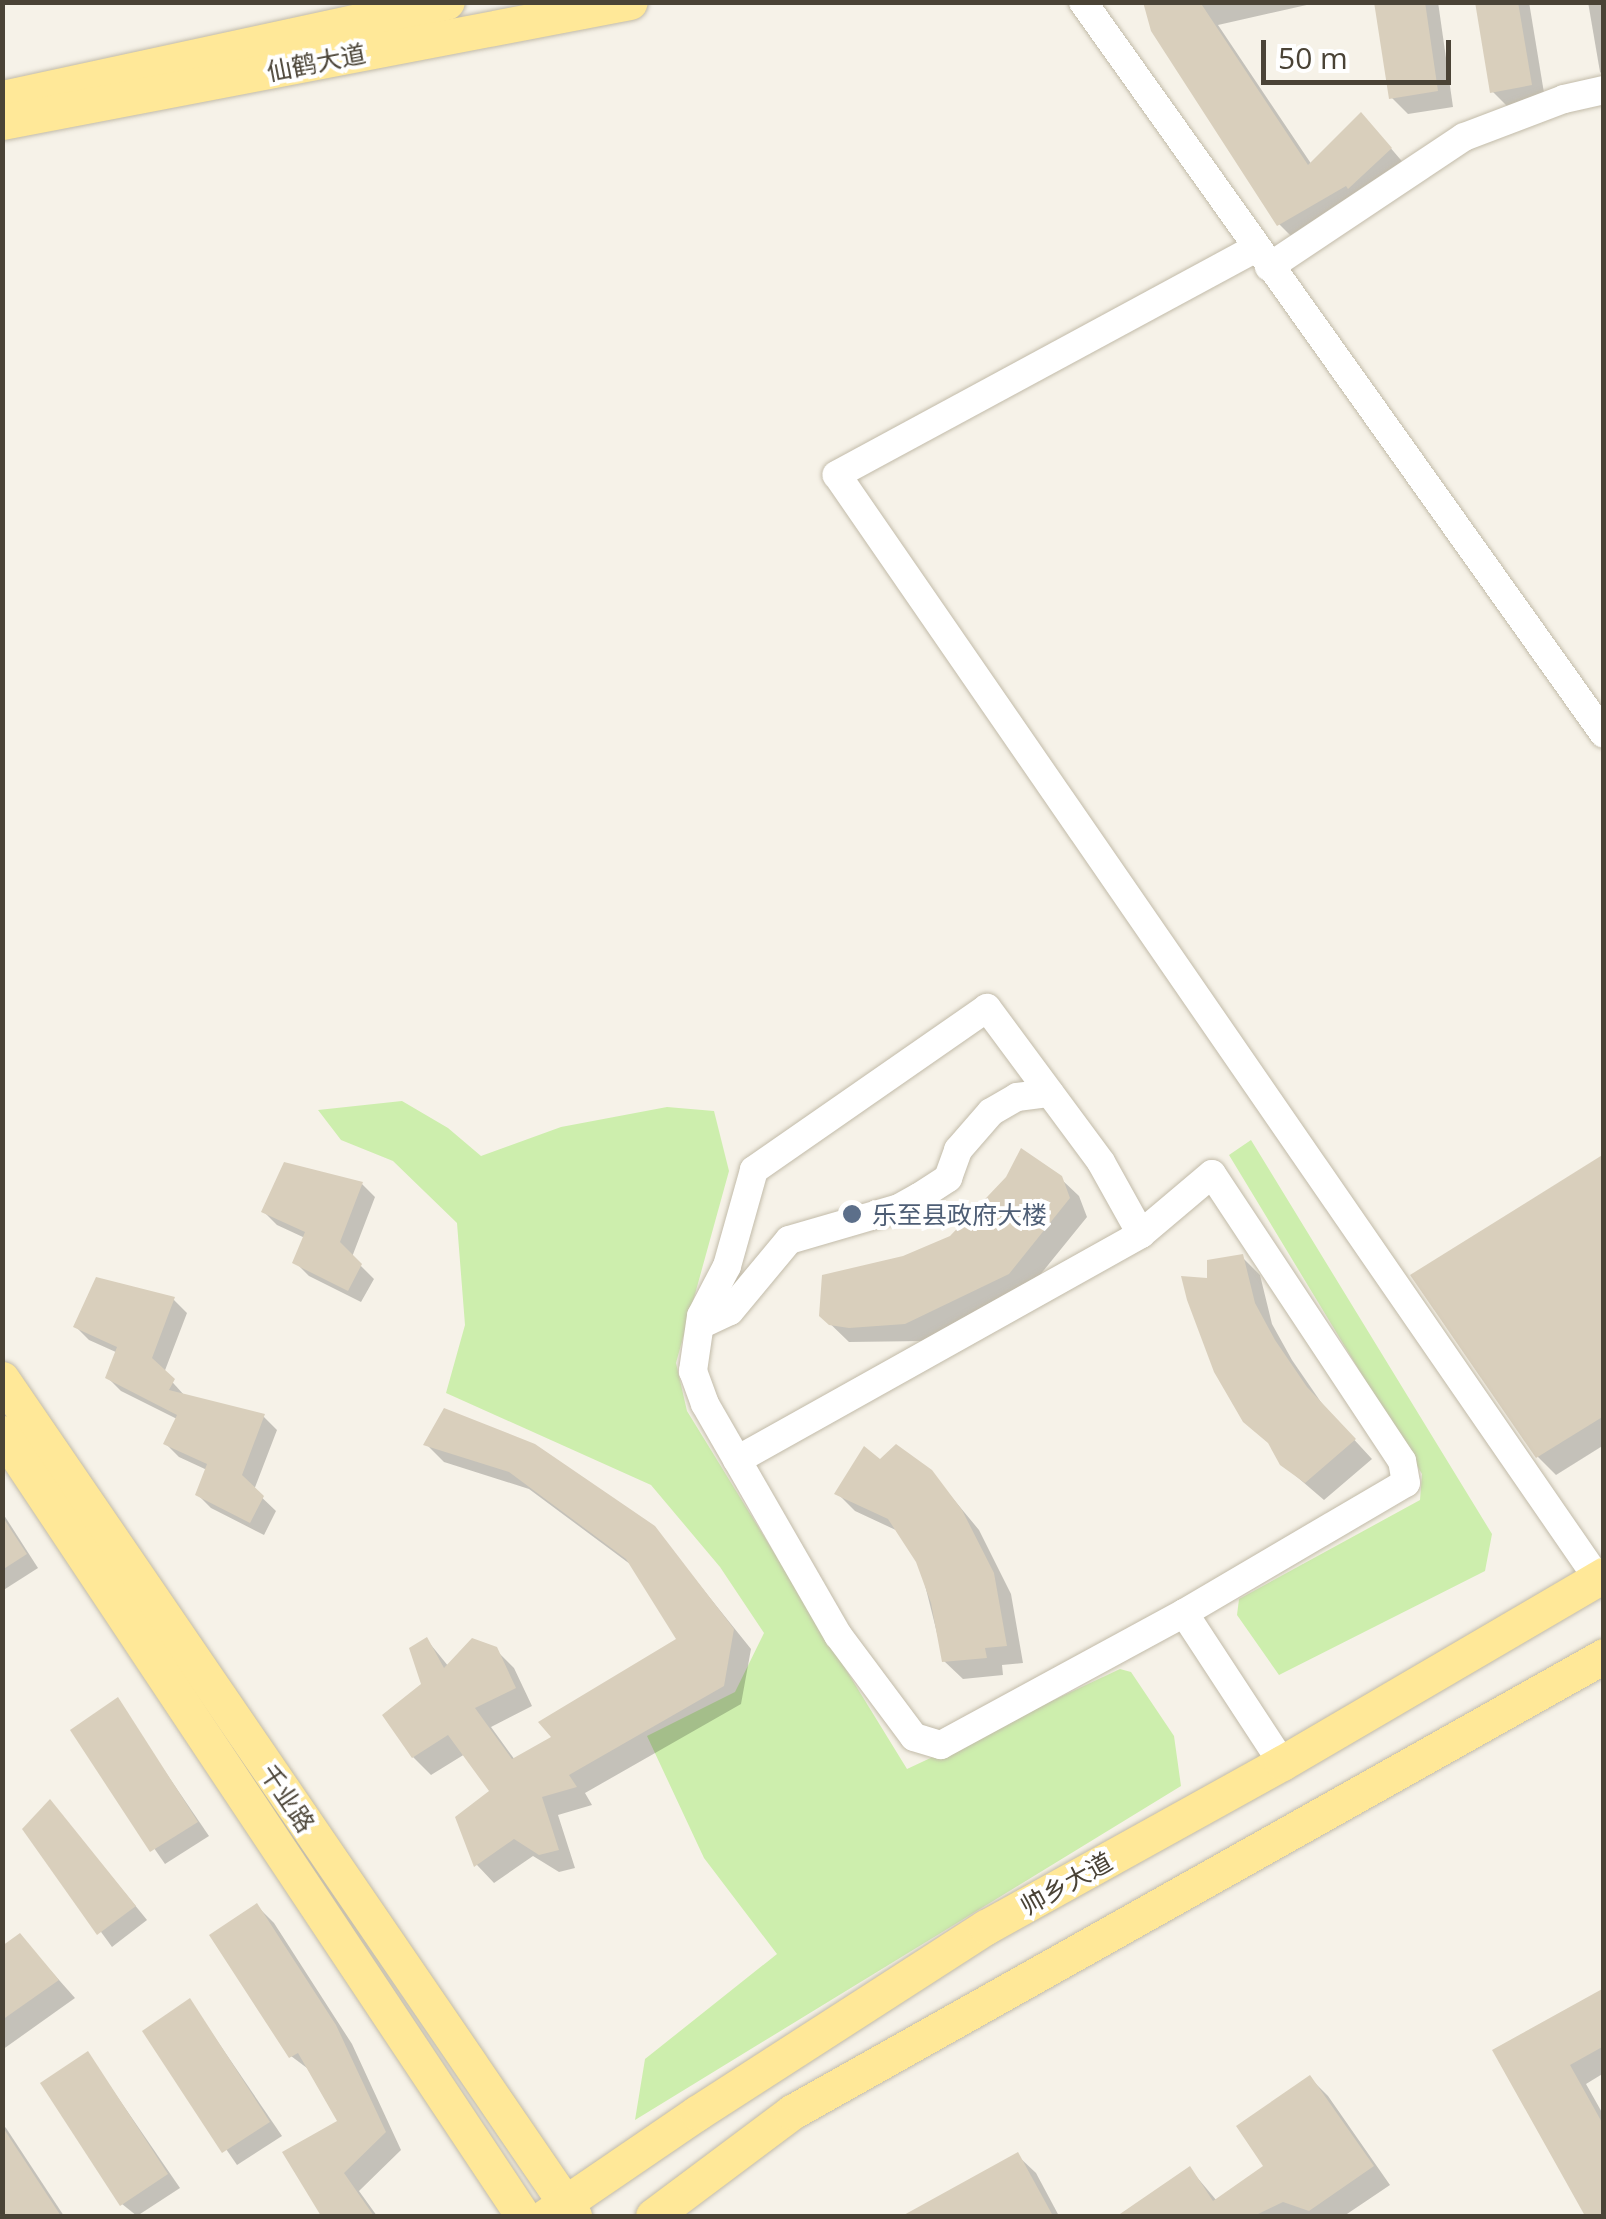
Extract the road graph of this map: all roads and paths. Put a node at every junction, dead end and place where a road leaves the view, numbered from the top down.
1 (448, 2) edge
2 (630, 2) edge
3 (1084, 2) edge
4 (1604, 90) edge
5 (2, 98) edge
6 (2, 122) edge
7 (1263, 257) junction
8 (1604, 734) edge
9 (1050, 1092) junction
10 (1140, 1234) junction
11 (700, 1325) junction
12 (2, 1379) edge
13 (2, 1433) edge
14 (737, 1460) junction
15 (1601, 1577) edge
16 (1184, 1613) junction
17 (1600, 1668) edge
18 (1282, 1763) junction
19 (561, 2212) edge
20 (523, 2216) edge
21 (653, 2216) edge

1 - 5 main road, 仙鹤大道
2 - 6 main road, 仙鹤大道
3 - 7 street
4 - 7 street
7 - 8 street
7 - 15 street
9 - 10 street
9 - 11 street
9 - 11 street
10 - 14 street
10 - 16 street
11 - 14 street
12 - 19 main road, 千业路
13 - 20 main road, 千业路
14 - 16 street
15 - 18 main road, 帅乡大道
16 - 18 street
17 - 21 main road
18 - 19 main road, 帅乡大道

